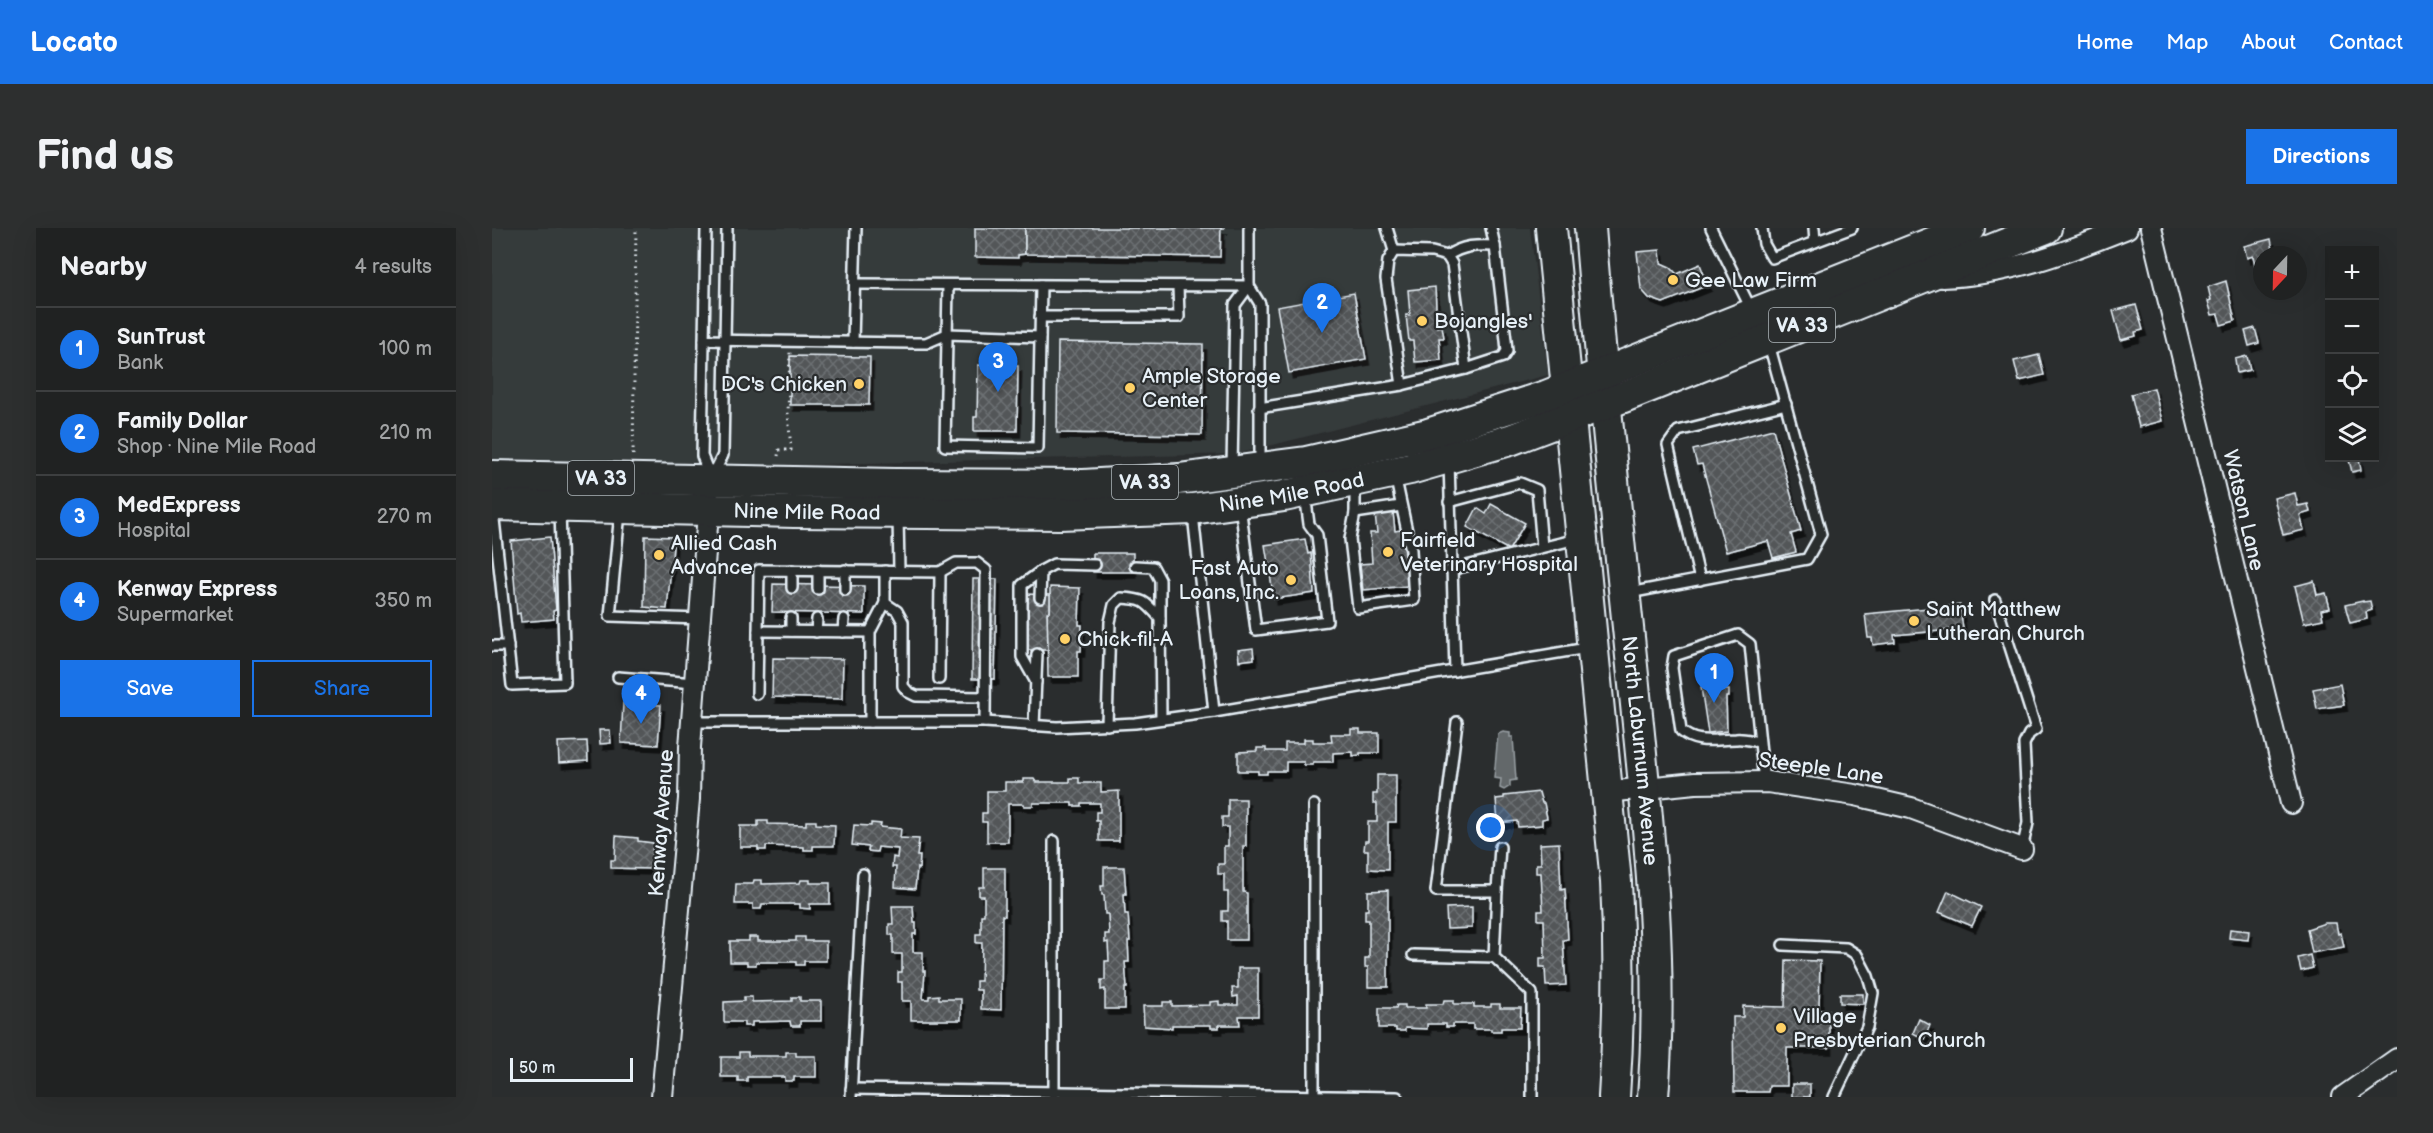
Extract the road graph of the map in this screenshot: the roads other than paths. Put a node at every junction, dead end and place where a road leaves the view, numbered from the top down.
1 (706, 228) edge
2 (727, 228) edge
3 (856, 228) edge
4 (1249, 228) edge
5 (1387, 228) edge
6 (1491, 228) edge
7 (1551, 228) edge
8 (1590, 228) edge
9 (1710, 228) edge
10 (1762, 228) edge
11 (1814, 228) edge
12 (1852, 228) edge
13 (1970, 228) edge
14 (2046, 228) edge
15 (2127, 228) edge
16 (2151, 228) edge
17 (1815, 242) junction
18 (1495, 246) junction
19 (1394, 251) junction
20 (1447, 256) junction
21 (1921, 278) junction
22 (855, 284) junction
23 (948, 285) junction
24 (1041, 285) junction
25 (1178, 285) junction
26 (1249, 286) junction
27 (1040, 317) junction
28 (1760, 327) junction
29 (947, 334) junction
30 (1040, 337) junction
31 (725, 339) junction
32 (704, 340) junction
33 (853, 342) junction
34 (1466, 369) junction
35 (1402, 385) junction
36 (1568, 388) junction
37 (1603, 389) junction
38 (1786, 404) junction
39 (1259, 408) junction
40 (1570, 417) junction
41 (1449, 459) junction
42 (1246, 471) junction
43 (1394, 473) junction
44 (711, 480) junction
45 (1355, 482) junction
46 (1304, 492) junction
47 (492, 495) edge
48 (1240, 502) junction
49 (1449, 502) junction
50 (560, 506) junction
51 (1401, 506) junction
52 (620, 507) junction
53 (709, 509) junction
54 (1192, 509) junction
55 (898, 513) junction
56 (1355, 513) junction
57 (1582, 537) junction
58 (1542, 547) junction
59 (1095, 565) dead end
60 (1135, 566) dead end
61 (792, 570) junction
62 (818, 570) junction
63 (845, 570) junction
64 (1450, 570) junction
65 (885, 571) junction
66 (899, 571) junction
67 (1041, 571) junction
68 (940, 572) junction
69 (1700, 580) junction
70 (792, 588) dead end
71 (818, 589) dead end
72 (845, 590) dead end
73 (1624, 594) junction
74 (1040, 598) dead end
75 (1995, 600) dead end
76 (885, 603) junction
77 (792, 618) dead end
78 (1160, 618) junction
79 (700, 619) junction
80 (817, 619) dead end
81 (844, 619) dead end
82 (758, 631) junction
83 (791, 632) junction
84 (816, 632) junction
85 (843, 632) junction
86 (870, 632) junction
87 (492, 646) edge
88 (508, 646) junction
89 (1593, 647) junction
90 (1037, 654) dead end
91 (1455, 671) junction
92 (618, 677) dead end
93 (939, 679) dead end
94 (1036, 682) junction
95 (695, 683) junction
96 (757, 694) dead end
97 (985, 697) junction
98 (1214, 712) junction
99 (1161, 719) junction
100 (692, 722) junction
101 (870, 722) junction
102 (985, 722) junction
103 (1457, 722) dead end
104 (1107, 725) junction
105 (1034, 726) junction
106 (1760, 742) junction
107 (1764, 782) junction
108 (1644, 788) junction
109 (1607, 792) junction
110 (2291, 803) dead end
111 (1314, 805) dead end
112 (1054, 841) dead end
113 (1500, 847) dead end
114 (2022, 849) joint
115 (863, 874) dead end
116 (1497, 891) junction
117 (1783, 945) dead end
118 (1413, 954) dead end
119 (1494, 957) junction
120 (2397, 1059) edge
121 (851, 1093) edge
122 (1054, 1094) edge
123 (1314, 1096) edge
124 (662, 1097) edge
125 (1397, 1097) edge
126 (1532, 1097) edge
127 (1614, 1097) edge
128 (1653, 1097) edge
129 (1834, 1097) edge
130 (2343, 1097) edge

1 - 32 lane
2 - 31 lane
3 - 22 lane
4 - 26 lane
5 - 19 lane
6 - 18 lane
7 - 36 main road, North Laburnum Avenue
8 - 37 main road, North Laburnum Avenue
9 - 28 lane
10 - 17 lane
11 - 17 lane
12 - 17 lane
13 - 28 main road, Nine Mile Road / VA 33
14 - 21 main road, Nine Mile Road / VA 33
15 - 21 street
16 - 110 street, Watson Lane
18 - 20 lane
18 - 34 lane
19 - 20 lane
19 - 35 lane
20 - 34 lane
21 - 28 main road, Nine Mile Road / VA 33
22 - 23 lane
22 - 33 lane
23 - 24 lane
23 - 29 lane
24 - 25 lane
24 - 27 lane
25 - 26 lane
25 - 27 lane
26 - 39 lane
26 - 42 lane
27 - 30 lane
28 - 37 main road, Nine Mile Road / VA 33
28 - 38 lane
29 - 30 lane
29 - 30 lane
29 - 33 lane
31 - 32 lane
31 - 33 lane
31 - 44 lane
32 - 44 lane
34 - 35 lane
35 - 39 lane
36 - 37 main road, Nine Mile Road / VA 33
36 - 40 main road, North Laburnum Avenue
36 - 42 main road, Nine Mile Road / VA 33
37 - 40 main road, Nine Mile Road / VA 33
37 - 73 main road, North Laburnum Avenue
38 - 69 lane
38 - 69 lane
39 - 42 lane
40 - 41 main road, Nine Mile Road / VA 33
40 - 57 main road, North Laburnum Avenue
41 - 43 main road, Nine Mile Road / VA 33
41 - 49 lane
42 - 44 main road, Nine Mile Road / VA 33
43 - 45 main road, Nine Mile Road / VA 33
43 - 51 lane
44 - 47 main road, Nine Mile Road / VA 33
44 - 53 street, Kenway Avenue
45 - 46 main road, Nine Mile Road / VA 33
45 - 56 lane
46 - 48 main road, Nine Mile Road / VA 33
46 - 48 lane
47 - 50 main road, Nine Mile Road / VA 33
47 - 88 lane
48 - 54 main road, Nine Mile Road / VA 33
49 - 58 lane
49 - 64 lane
50 - 52 main road, Nine Mile Road / VA 33
50 - 88 lane
51 - 56 lane
51 - 56 lane
52 - 53 main road, Nine Mile Road / VA 33
52 - 79 lane
53 - 55 main road, Nine Mile Road / VA 33
53 - 79 street, Kenway Avenue
54 - 55 main road, Nine Mile Road / VA 33
54 - 98 lane
55 - 66 lane
57 - 58 lane
57 - 89 main road, North Laburnum Avenue
58 - 64 lane
59 - 67 lane
60 - 78 lane
61 - 62 lane
61 - 70 lane
61 - 82 lane
62 - 63 lane
62 - 71 lane
63 - 65 lane
63 - 72 lane
64 - 91 lane
65 - 66 lane
65 - 76 lane
66 - 68 lane
67 - 74 lane
67 - 94 lane
68 - 93 lane
68 - 97 lane
69 - 73 lane
73 - 108 main road, North Laburnum Avenue
75 - 114 lane
76 - 86 lane
76 - 97 lane
77 - 83 lane
78 - 99 lane
78 - 104 lane
79 - 95 street, Kenway Avenue
80 - 84 lane
81 - 85 lane
82 - 83 lane
82 - 96 lane
83 - 84 lane
84 - 85 lane
85 - 86 lane
86 - 101 lane
87 - 88 lane
89 - 91 lane
89 - 109 main road, North Laburnum Avenue
90 - 94 lane
91 - 98 lane
92 - 95 lane
94 - 105 lane
95 - 100 street, Kenway Avenue
97 - 102 lane
98 - 99 lane
99 - 104 lane
100 - 101 lane
100 - 124 street, Kenway Avenue
101 - 102 lane
102 - 105 lane
103 - 116 lane
104 - 105 lane
106 - 106 lane
106 - 107 lane
107 - 108 street, Steeple Lane
107 - 114 street, Steeple Lane
108 - 109 street, Steeple Lane
108 - 128 main road, North Laburnum Avenue
109 - 127 main road, North Laburnum Avenue
111 - 123 lane
112 - 122 lane
113 - 116 lane
115 - 121 lane
116 - 119 lane
117 - 129 lane
118 - 119 lane
119 - 126 lane
120 - 130 street
121 - 122 lane
122 - 123 lane
123 - 125 lane

